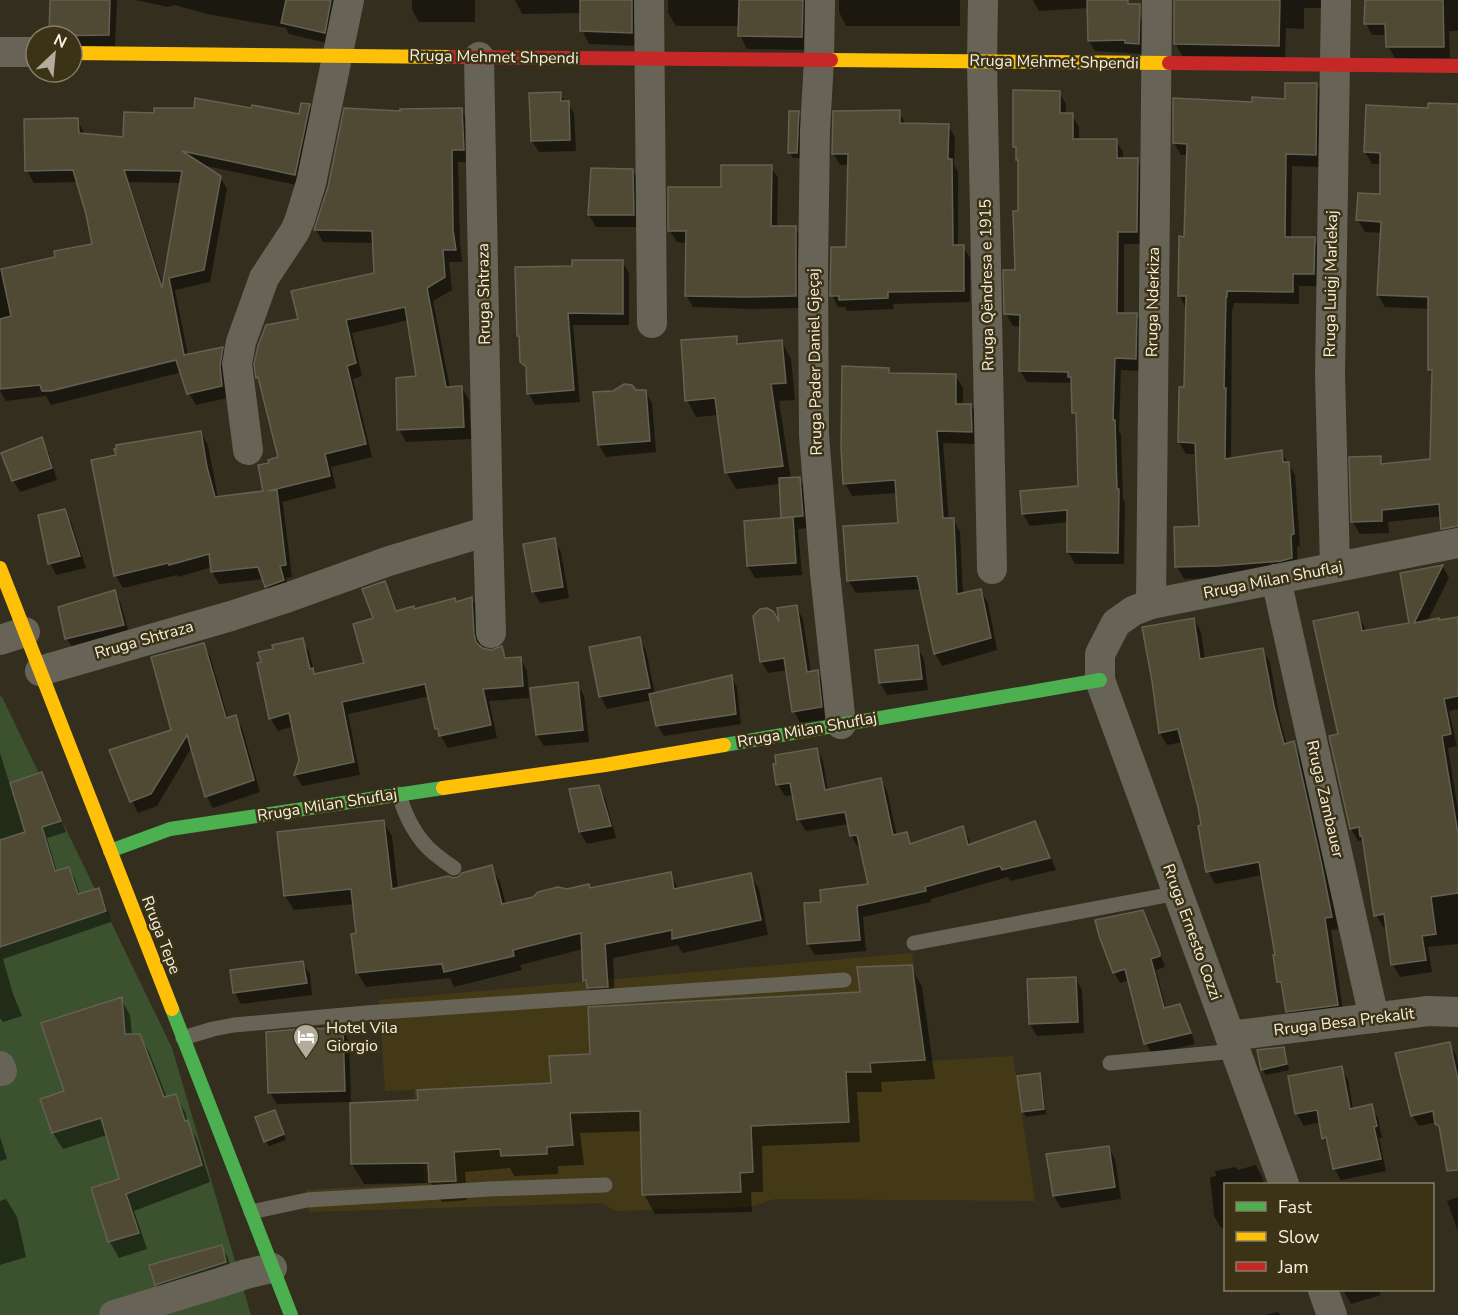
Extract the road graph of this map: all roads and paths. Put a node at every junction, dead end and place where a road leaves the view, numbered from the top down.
1 (349, 0) edge
2 (649, 0) edge
3 (820, 0) edge
4 (983, 0) edge
5 (1157, 0) edge
6 (1336, 0) edge
7 (0, 52) edge
8 (24, 52) edge
9 (84, 53) edge
10 (338, 56) junction
11 (479, 57) junction
12 (650, 58) junction
13 (819, 60) junction
14 (982, 62) junction
15 (1155, 63) junction
16 (1334, 65) junction
17 (1458, 66) edge
18 (652, 322) dead end
19 (248, 450) dead end
20 (488, 531) junction
21 (1457, 548) edge
22 (1335, 567) junction
23 (0, 568) edge
24 (992, 569) dead end
25 (1276, 579) junction
26 (1151, 604) junction
27 (491, 633) dead end
28 (13, 636) edge
29 (40, 671) junction
30 (1100, 680) junction
31 (841, 724) junction
32 (399, 794) junction
33 (110, 851) junction
34 (454, 868) dead end
35 (1178, 893) junction
36 (914, 943) dead end
37 (844, 980) dead end
38 (1458, 1012) edge
39 (1374, 1018) junction
40 (183, 1038) junction
41 (1232, 1044) junction
42 (1110, 1063) dead end
43 (0, 1066) edge
44 (0, 1071) edge
45 (1283, 1183) edge
46 (605, 1185) dead end
47 (251, 1212) junction
48 (272, 1268) junction
49 (1323, 1291) edge
50 (114, 1315) edge
51 (291, 1315) edge
52 (1332, 1315) edge

1 - 10 street
2 - 12 street
3 - 13 street, Rruga Pader Daniel Gjeçaj
4 - 14 street, Rruga Qëndresa e 1915
5 - 15 street, Rruga Nderkiza
6 - 16 street, Rruga Luigj Marlekaj
7 - 8 street
9 - 10 street, Rruga Mehmet Shpendi
10 - 11 street, Rruga Mehmet Shpendi
10 - 19 street
11 - 12 street, Rruga Mehmet Shpendi
11 - 20 street, Rruga Shtraza
12 - 13 street, Rruga Mehmet Shpendi
12 - 18 street
13 - 14 street, Rruga Mehmet Shpendi
13 - 31 street, Rruga Pader Daniel Gjeçaj
14 - 15 street, Rruga Mehmet Shpendi
14 - 24 street, Rruga Qëndresa e 1915
15 - 16 street, Rruga Mehmet Shpendi
15 - 26 street, Rruga Nderkiza
16 - 17 street, Rruga Mehmet Shpendi
16 - 22 street, Rruga Luigj Marlekaj
20 - 27 street, Rruga Shtraza
20 - 29 street, Rruga Shtraza
21 - 22 street, Rruga Milan Shuflaj
22 - 25 street, Rruga Milan Shuflaj
23 - 28 street, Rruga Tepe
25 - 26 street, Rruga Milan Shuflaj
25 - 39 street, Rruga Zambauer
26 - 30 street, Rruga Milan Shuflaj
28 - 29 street, Rruga Tepe
29 - 33 street, Rruga Tepe
30 - 31 street, Rruga Milan Shuflaj
30 - 35 street, Rruga Ernesto Cozzi
31 - 32 street, Rruga Milan Shuflaj
32 - 33 street, Rruga Milan Shuflaj
32 - 34 lane
33 - 40 street, Rruga Tepe
35 - 36 lane
35 - 41 street, Rruga Ernesto Cozzi
37 - 40 lane
38 - 39 street, Rruga Besa Prekalit
39 - 41 street, Rruga Besa Prekalit
40 - 47 street, Rruga Tepe
41 - 42 lane
41 - 45 street, Rruga Ernesto Cozzi
43 - 44 street
46 - 47 lane
47 - 48 street, Rruga Tepe
48 - 50 street
48 - 51 street, Rruga Tepe
49 - 52 street

